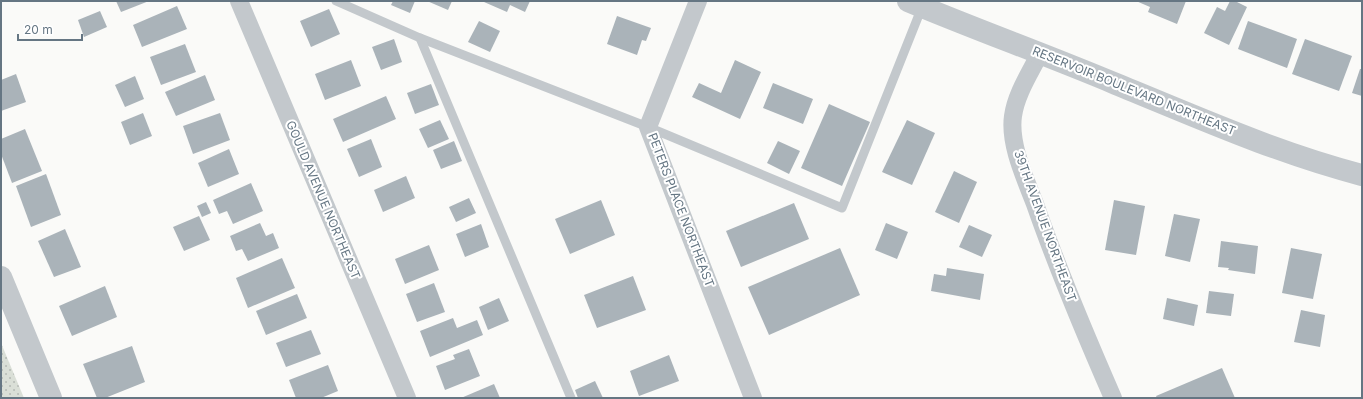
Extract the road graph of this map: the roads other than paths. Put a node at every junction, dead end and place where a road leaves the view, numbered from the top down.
1 (239, 1) edge
2 (336, 1) edge
3 (698, 1) edge
4 (918, 3) edge
5 (420, 38) junction
6 (1040, 53) junction
7 (648, 126) junction
8 (1362, 175) edge
9 (1, 277) edge
10 (51, 398) edge
11 (407, 398) edge
12 (571, 398) edge
13 (753, 398) edge
14 (1113, 398) edge

1 - 11 street, GOULD AVENUE NORTHEAST
2 - 5 lane
3 - 7 street, PETERS PLACE NORTHEAST
4 - 6 street, RESERVOIR BOULEVARD NORTHEAST
4 - 7 lane
5 - 7 lane
5 - 12 lane
6 - 8 street, RESERVOIR BOULEVARD NORTHEAST
6 - 14 street, 39TH AVENUE NORTHEAST
7 - 13 street, PETERS PLACE NORTHEAST
9 - 10 street

